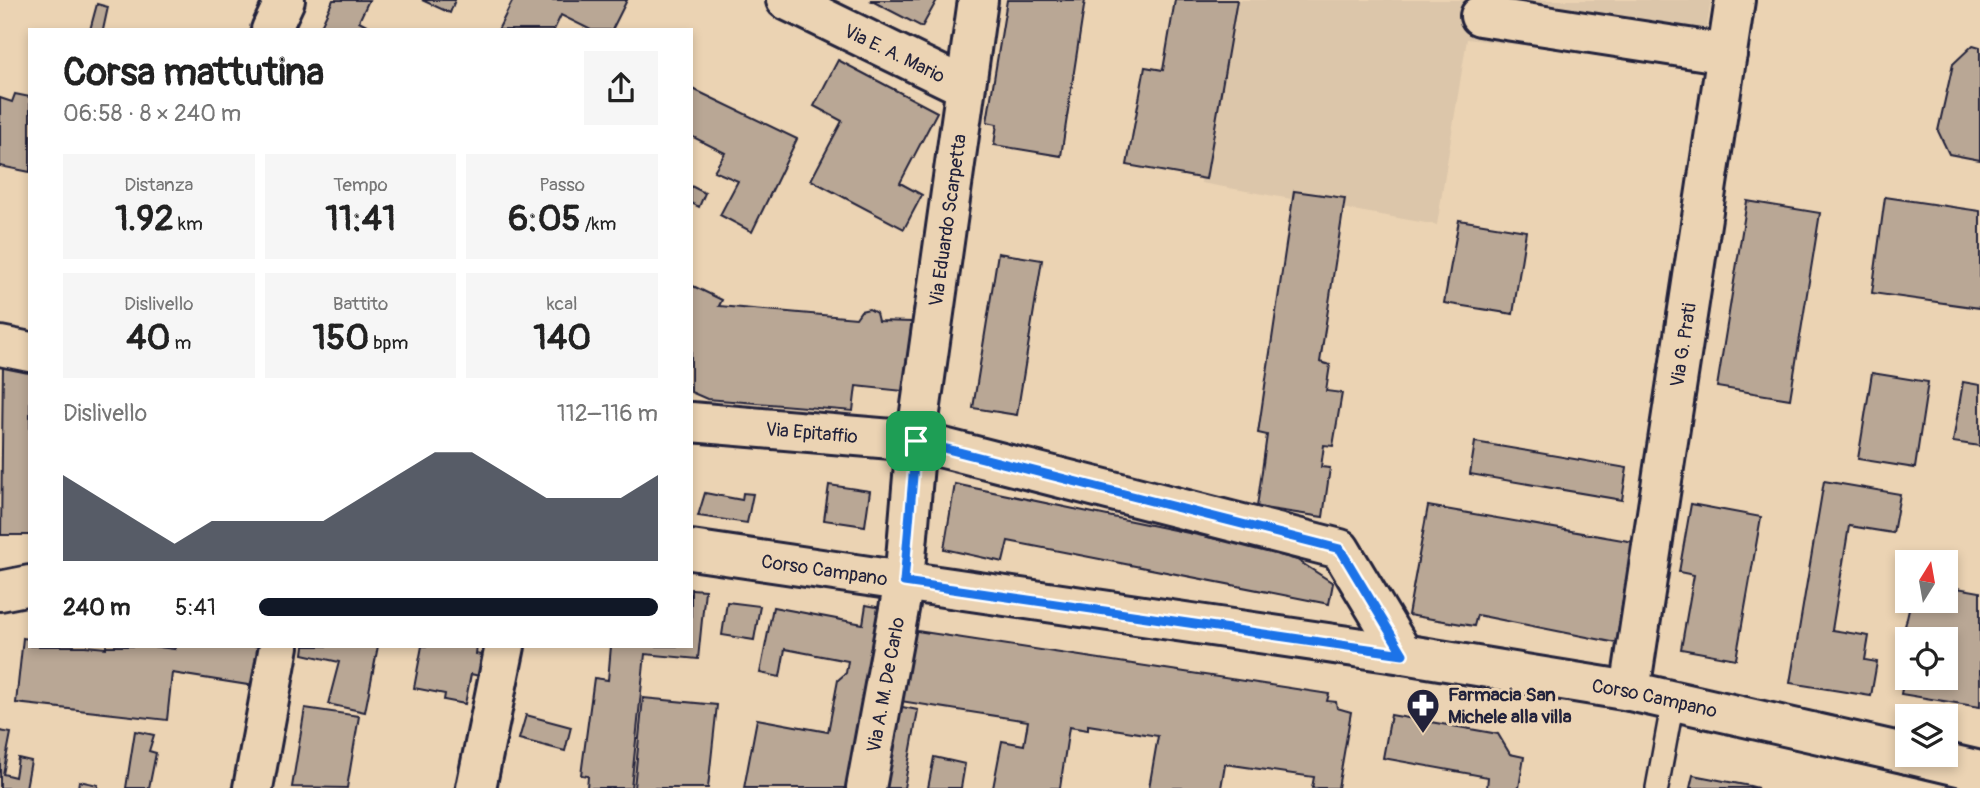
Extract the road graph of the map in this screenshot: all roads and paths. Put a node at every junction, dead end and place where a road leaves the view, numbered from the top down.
1 (786, 0) edge
2 (978, 0) edge
3 (1735, 0) edge
4 (1480, 16) dead end
5 (1727, 54) junction
6 (965, 87) junction
7 (0, 346) edge
8 (28, 352) edge
9 (693, 422) edge
10 (916, 441) junction
11 (693, 550) edge
12 (904, 582) junction
13 (28, 585) edge
14 (0, 591) edge
15 (279, 648) edge
16 (505, 648) edge
17 (1403, 654) junction
18 (1630, 691) junction
19 (1673, 701) junction
20 (1895, 751) edge
21 (1948, 767) edge
22 (1976, 776) edge
23 (253, 788) edge
24 (476, 788) edge
25 (866, 788) edge
26 (1657, 788) edge

1 - 6 street, Via E. A. Mario
2 - 6 street, Via Eduardo Scarpetta
3 - 5 street, Via G. Prati
4 - 5 street
5 - 18 street, Via G. Prati
6 - 10 street, Via Eduardo Scarpetta
7 - 8 street
9 - 10 street, Via Epitaffio
10 - 12 street, Via Eduardo Scarpetta
10 - 17 street, Via Epitaffio
11 - 12 street, Corso Campano
12 - 17 street, Corso Campano
12 - 25 street, Via A. M. De Carlo
13 - 14 street
15 - 23 street
16 - 24 street
17 - 18 street, Corso Campano
18 - 19 street, Corso Campano
19 - 20 street, Corso Campano
19 - 26 lane
21 - 22 street, Corso Campano

